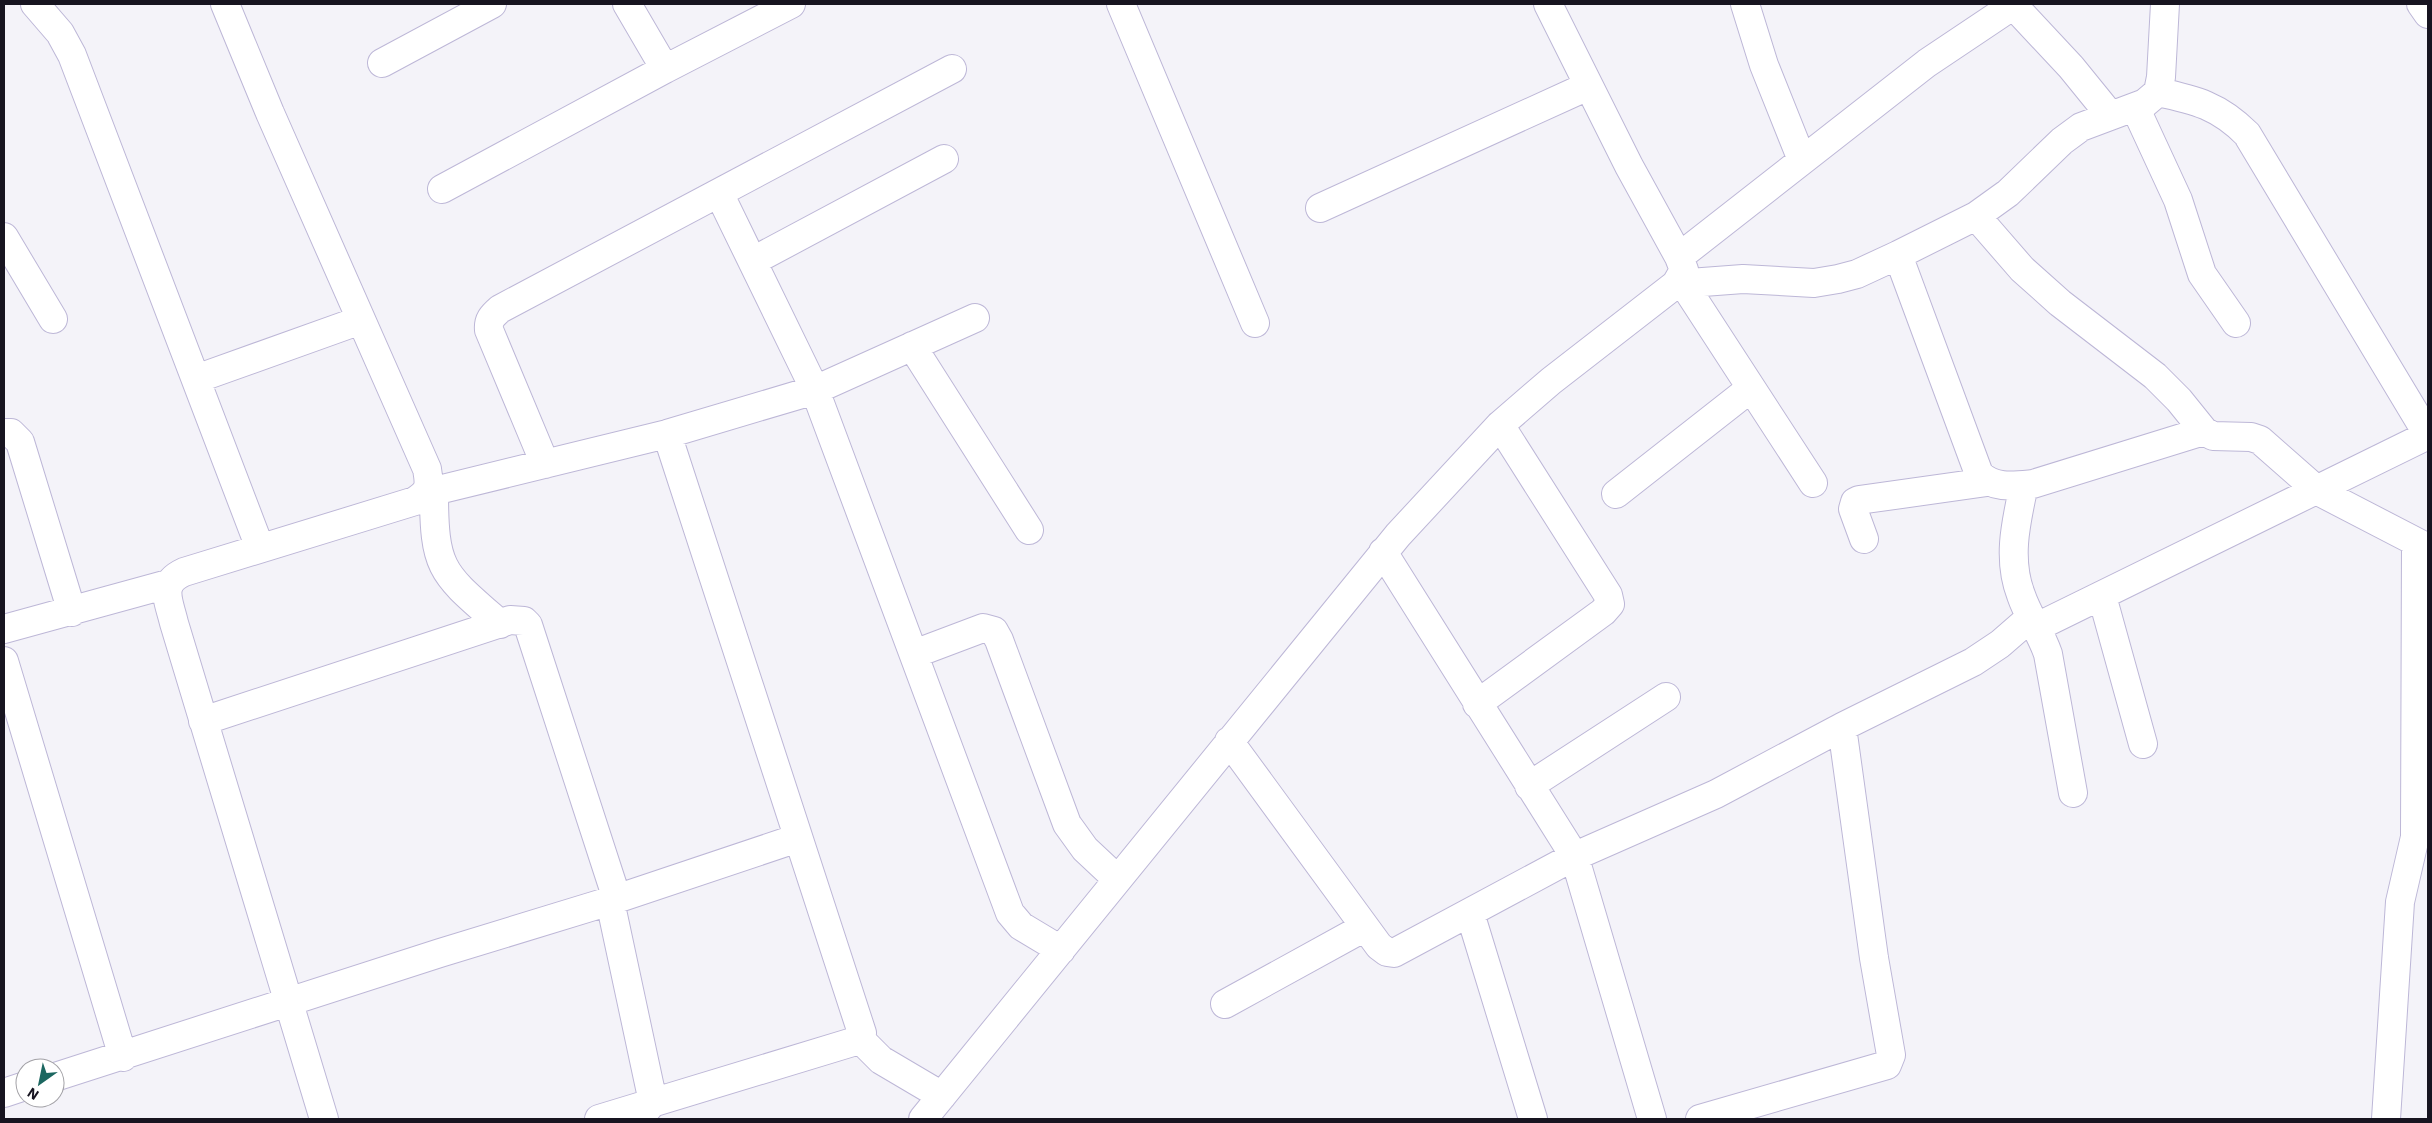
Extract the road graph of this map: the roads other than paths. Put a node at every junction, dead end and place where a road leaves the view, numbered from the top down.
1 (35, 4) edge
2 (225, 4) edge
3 (492, 4) edge
4 (627, 4) edge
5 (791, 4) edge
6 (1121, 4) edge
7 (1548, 4) edge
8 (1745, 4) edge
9 (2165, 4) edge
10 (2421, 4) edge
11 (2006, 6) edge
12 (2428, 14) edge
13 (382, 64) dead end
14 (665, 69) junction
15 (952, 69) dead end
16 (1588, 86) junction
17 (2158, 92) junction
18 (2123, 111) junction
19 (944, 159) dead end
20 (1802, 160) junction
21 (442, 189) dead end
22 (719, 193) junction
23 (1320, 208) dead end
24 (1976, 216) junction
25 (4, 237) edge
26 (1898, 255) junction
27 (1679, 257) junction
28 (753, 261) junction
29 (1679, 283) junction
30 (975, 318) dead end
31 (52, 319) dead end
32 (361, 320) junction
33 (2236, 322) dead end
34 (1255, 323) dead end
35 (912, 346) junction
36 (196, 379) junction
37 (1751, 388) junction
38 (815, 390) junction
39 (1500, 426) junction
40 (2204, 431) junction
41 (4, 433) edge
42 (667, 434) junction
43 (2428, 435) edge
44 (545, 464) junction
45 (1987, 482) junction
46 (1813, 484) dead end
47 (2024, 485) junction
48 (2318, 491) junction
49 (430, 493) junction
50 (1616, 494) dead end
51 (1029, 530) dead end
52 (1864, 538) dead end
53 (2422, 546) edge
54 (260, 548) junction
55 (1383, 552) junction
56 (168, 584) junction
57 (2102, 596) junction
58 (72, 612) junction
59 (2034, 622) junction
60 (500, 624) junction
61 (4, 629) edge
62 (914, 654) junction
63 (4, 661) edge
64 (1666, 698) dead end
65 (1477, 704) junction
66 (203, 721) junction
67 (1842, 727) junction
68 (14, 730) edge
69 (1229, 741) junction
70 (2143, 744) dead end
71 (1529, 786) junction
72 (2072, 793) dead end
73 (798, 838) junction
74 (1573, 857) junction
75 (1117, 879) junction
76 (613, 900) junction
77 (1470, 913) junction
78 (1365, 927) junction
79 (1061, 950) junction
80 (289, 1002) junction
81 (1225, 1004) dead end
82 (860, 1038) junction
83 (123, 1057) junction
84 (65, 1074) edge
85 (942, 1096) junction
86 (646, 1111) edge
87 (324, 1119) edge
88 (599, 1119) edge
89 (923, 1119) edge
90 (1533, 1119) edge
91 (1652, 1119) edge
92 (1700, 1119) edge
93 (2386, 1119) edge

1 - 36 street
2 - 32 street
3 - 13 street
4 - 14 street
5 - 14 street
6 - 34 street
7 - 16 street
8 - 20 street
9 - 17 street
10 - 12 street
11 - 18 street
11 - 20 street
14 - 21 street
15 - 22 street
16 - 23 street
16 - 27 street
17 - 18 street
17 - 43 street
18 - 24 street
18 - 33 street
19 - 28 street
20 - 27 street
22 - 28 street
22 - 44 street
24 - 26 street
24 - 40 street
25 - 31 street
26 - 29 street
26 - 45 street
27 - 29 street
28 - 38 street
29 - 37 street
29 - 39 street
30 - 35 street
32 - 36 street
32 - 49 street
35 - 38 street
35 - 51 street
36 - 54 street
37 - 46 street
37 - 50 street
38 - 42 street
38 - 62 street
39 - 55 street
39 - 65 street
40 - 47 street
40 - 48 street
41 - 58 street
42 - 44 street
42 - 73 street
43 - 48 street
44 - 49 street
45 - 47 street
45 - 52 street
47 - 59 street
48 - 53 street
48 - 57 street
49 - 54 street
49 - 60 street
53 - 93 street
54 - 56 street
55 - 65 street
55 - 69 street
56 - 58 street
56 - 66 street
57 - 59 street
57 - 70 street
58 - 61 street
59 - 67 street
59 - 72 street
60 - 66 street
60 - 76 street
62 - 75 street
62 - 79 street
63 - 68 street
64 - 71 street
65 - 71 street
66 - 80 street
67 - 74 street
67 - 92 street
68 - 83 street
69 - 75 street
69 - 78 street
71 - 74 street
73 - 76 street
73 - 82 street
74 - 77 street
74 - 91 street
75 - 79 street
76 - 80 street
76 - 86 street
77 - 78 street
77 - 90 street
78 - 81 street
79 - 85 street
80 - 83 street
80 - 87 street
82 - 85 street
82 - 86 street
83 - 84 street
85 - 89 street
86 - 88 street

